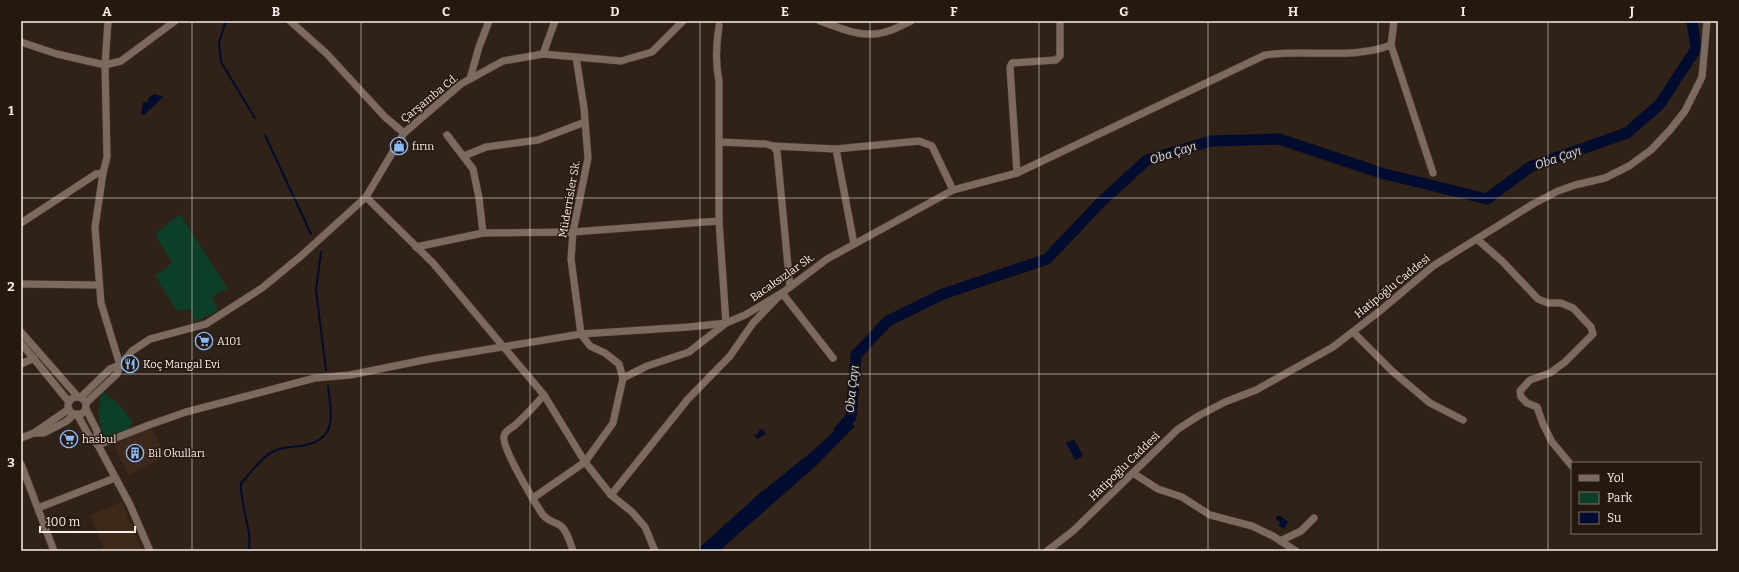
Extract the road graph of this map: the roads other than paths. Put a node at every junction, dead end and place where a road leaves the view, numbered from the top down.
1 (108, 21) edge
2 (175, 21) edge
3 (290, 21) edge
4 (489, 21) edge
5 (555, 21) edge
6 (683, 21) edge
7 (820, 21) edge
8 (911, 21) edge
9 (1060, 21) edge
10 (1394, 21) edge
11 (1707, 21) edge
12 (719, 26) dead end
13 (21, 42) edge
14 (1391, 45) junction
15 (543, 54) junction
16 (576, 57) junction
17 (105, 65) junction
18 (470, 79) junction
19 (585, 122) junction
20 (404, 133) junction
21 (447, 135) dead end
22 (719, 142) junction
23 (773, 146) junction
24 (836, 149) junction
25 (464, 156) junction
26 (103, 173) junction
27 (1017, 173) junction
28 (1433, 173) dead end
29 (953, 190) junction
30 (366, 197) junction
31 (720, 221) junction
32 (21, 223) edge
33 (573, 232) junction
34 (483, 233) junction
35 (1478, 240) junction
36 (854, 244) junction
37 (416, 247) junction
38 (21, 284) edge
39 (100, 285) junction
40 (790, 287) junction
41 (782, 293) junction
42 (726, 323) junction
43 (21, 332) edge
44 (1353, 332) junction
45 (580, 334) junction
46 (21, 343) edge
47 (504, 347) junction
48 (34, 358) junction
49 (833, 358) dead end
50 (21, 364) edge
51 (120, 365) junction
52 (623, 378) junction
53 (544, 395) junction
54 (79, 397) junction
55 (86, 406) junction
56 (72, 410) junction
57 (1463, 420) dead end
58 (21, 438) edge
59 (98, 445) junction
60 (585, 462) junction
61 (21, 464) edge
62 (1571, 465) edge
63 (1133, 473) junction
64 (115, 478) junction
65 (611, 495) junction
66 (534, 498) junction
67 (38, 508) junction
68 (1314, 518) dead end
69 (1280, 541) junction
70 (54, 551) edge
71 (150, 551) edge
72 (573, 551) edge
73 (655, 551) edge
74 (1047, 551) edge
75 (1296, 551) edge

1 - 17 street
2 - 17 street
3 - 20 street
4 - 18 street
5 - 15 street
6 - 16 street, Çarşamba Cd.
7 - 8 street
9 - 27 street
10 - 14 street
11 - 35 street, Hatipoğlu Caddesi
12 - 22 street
13 - 17 street
14 - 27 street, Bacaksızlar Sk.
14 - 28 street
15 - 16 street, Çarşamba Cd.
15 - 18 street, Çarşamba Cd.
16 - 19 street, Müderrisler Sk.
17 - 26 street
18 - 20 street, Çarşamba Cd.
19 - 25 street
19 - 33 street, Müderrisler Sk.
20 - 30 street, Çarşamba Cd.
21 - 25 street
22 - 23 street
22 - 31 street
23 - 24 street
23 - 40 street
24 - 29 street
24 - 36 street
25 - 34 street
26 - 32 street
26 - 39 street
27 - 29 street, Bacaksızlar Sk.
29 - 36 street, Bacaksızlar Sk.
30 - 37 street
30 - 51 street, Çarşamba Cd.
31 - 33 street
31 - 42 street
33 - 34 street
33 - 45 street, Müderrisler Sk.
34 - 37 street
35 - 44 street, Hatipoğlu Caddesi
35 - 62 street
36 - 40 street, Bacaksızlar Sk.
37 - 47 street
38 - 39 street
39 - 51 street
40 - 41 street, Bacaksızlar Sk.
41 - 42 street, Bacaksızlar Sk.
41 - 49 street
41 - 65 street
42 - 45 street
42 - 52 street, Bacaksızlar Sk.
43 - 54 street
44 - 57 street
44 - 63 street, Hatipoğlu Caddesi
45 - 47 street
45 - 52 street
46 - 48 street
47 - 53 street
47 - 59 street
48 - 50 street
48 - 56 street
51 - 54 street, Çarşamba Cd.
51 - 55 street, Çarşamba Cd.
52 - 60 street
53 - 60 street
53 - 66 street
54 - 55 street
54 - 56 street, Çarşamba Cd.
55 - 56 street, Çarşamba Cd.
55 - 59 street
56 - 58 street
56 - 59 street
59 - 64 street
60 - 65 street
60 - 66 street
61 - 67 street
63 - 69 street
63 - 74 street, Hatipoğlu Caddesi
64 - 67 street
64 - 71 street
65 - 73 street
66 - 72 street
67 - 70 street
68 - 69 street
69 - 75 street

